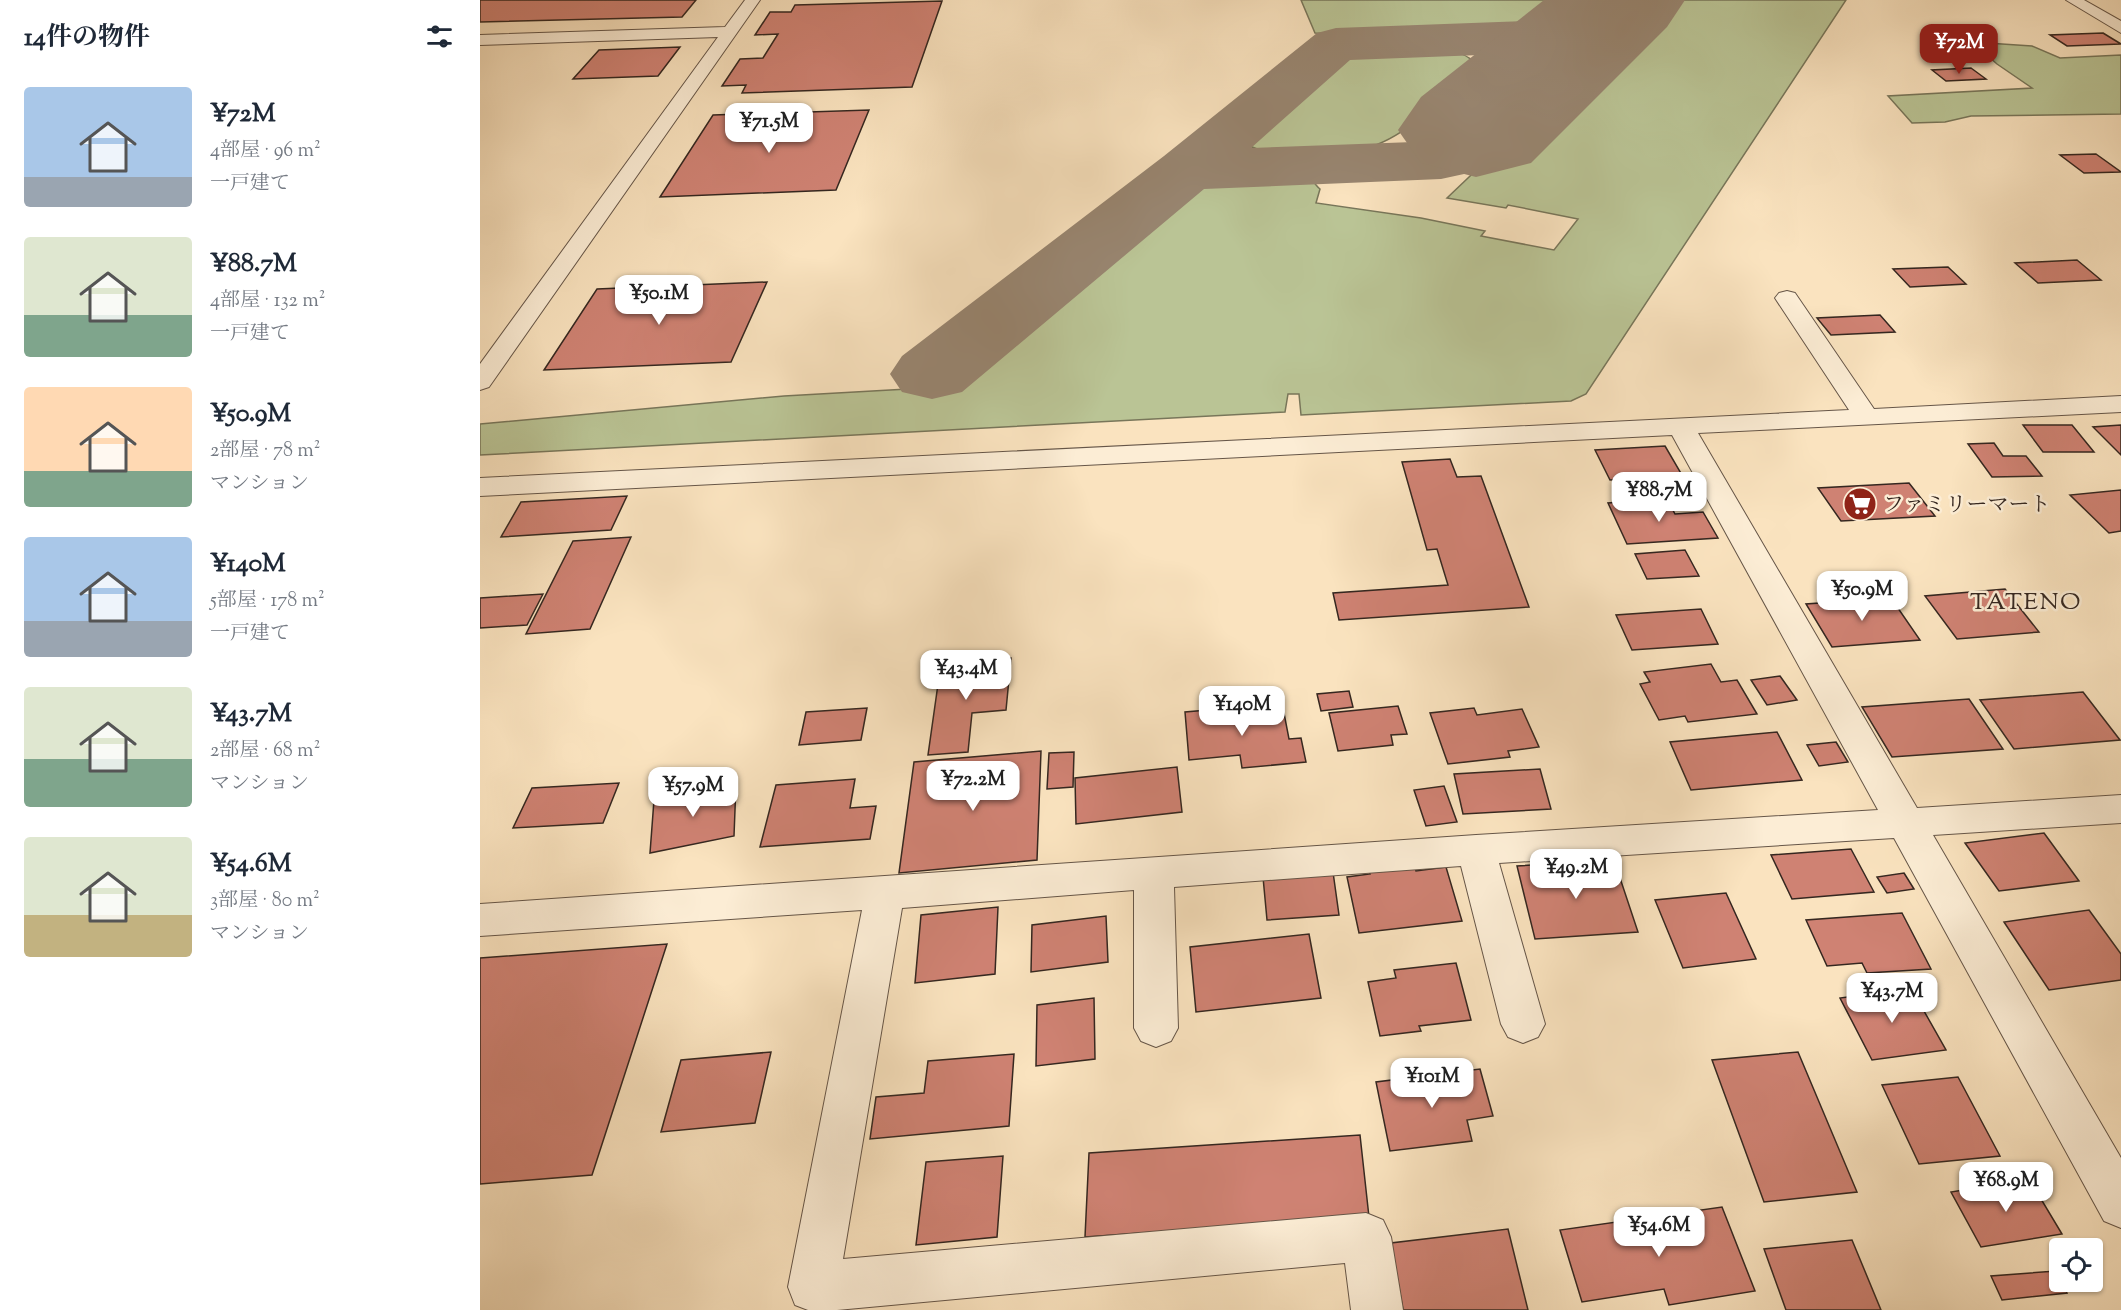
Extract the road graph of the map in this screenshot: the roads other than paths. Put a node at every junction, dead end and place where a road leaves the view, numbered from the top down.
1 (753, 0) edge
2 (2073, 0) edge
3 (2121, 28) edge
4 (729, 32) junction
5 (480, 40) edge
6 (1787, 298) dead end
7 (480, 382) edge
8 (2121, 404) edge
9 (1867, 417) junction
10 (1680, 425) junction
11 (480, 487) edge
12 (2121, 809) edge
13 (1904, 823) junction
14 (1476, 850) junction
15 (1154, 874) junction
16 (885, 893) junction
17 (480, 920) edge
18 (1523, 1024) dead end
19 (1156, 1028) dead end
20 (2121, 1204) edge
21 (1377, 1310) edge

1 - 4 street
2 - 3 street
4 - 5 street
4 - 7 street
6 - 9 street
8 - 9 street
9 - 10 street
10 - 11 street
10 - 13 street
12 - 13 street
13 - 14 street
13 - 20 street
14 - 15 street
14 - 18 street
15 - 16 street
15 - 19 street
16 - 17 street
16 - 21 street

